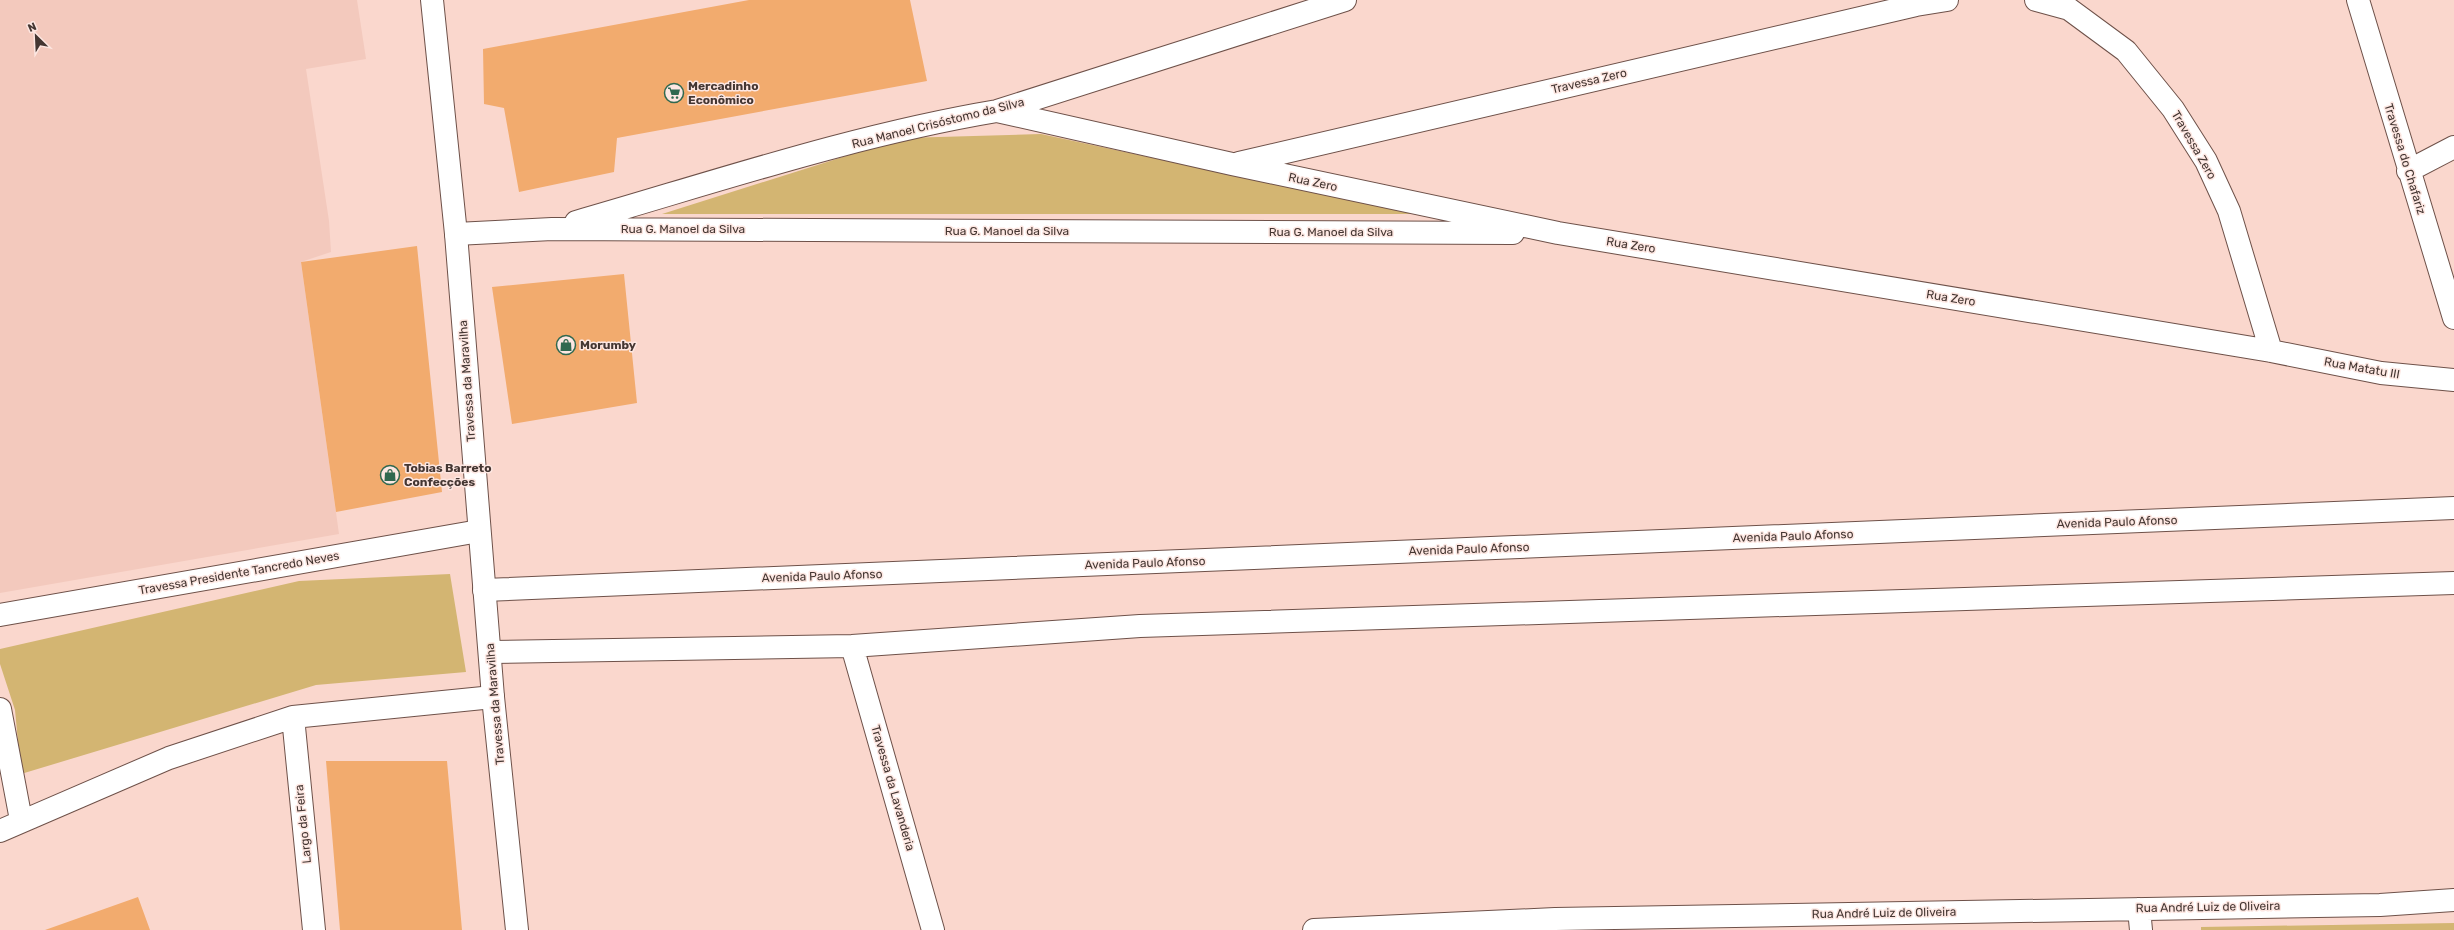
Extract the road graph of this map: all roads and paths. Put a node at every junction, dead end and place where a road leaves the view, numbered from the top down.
1 (432, 0) edge
2 (1345, 0) edge
3 (1947, 0) edge
4 (2036, 0) edge
5 (2358, 0) edge
6 (997, 111) junction
7 (2454, 147) edge
8 (1232, 164) junction
9 (2408, 171) junction
10 (552, 229) junction
11 (1558, 233) junction
12 (456, 234) junction
13 (2454, 318) edge
14 (2271, 351) junction
15 (2454, 380) edge
16 (2454, 508) edge
17 (479, 531) junction
18 (2454, 583) edge
19 (484, 590) junction
20 (0, 615) edge
21 (852, 646) junction
22 (490, 652) junction
23 (493, 697) junction
24 (0, 708) edge
25 (293, 717) junction
26 (21, 820) junction
27 (0, 830) edge
28 (2454, 900) edge
29 (2139, 909) junction
30 (314, 930) edge
31 (517, 930) edge
32 (933, 930) edge
33 (1314, 930) edge
34 (2141, 930) edge

1 - 12 street, Travessa da Maravilha
2 - 6 street, Rua Manoel Crisóstomo da Silva
3 - 8 street, Travessa Zero
4 - 14 street, Travessa Zero
5 - 9 street, Travessa do Chafariz
6 - 8 street, Rua Zero
6 - 10 street, Rua Manoel Crisóstomo da Silva
7 - 9 street
8 - 11 street, Rua Zero
9 - 13 street, Travessa do Chafariz
10 - 11 street, Rua G. Manoel da Silva
10 - 12 street, Rua G. Manoel da Silva
11 - 14 street, Rua Zero
12 - 17 street, Travessa da Maravilha
14 - 15 street, Rua Matatu III
16 - 19 street, Avenida Paulo Afonso
17 - 19 street, Travessa da Maravilha
17 - 20 street, Travessa Presidente Tancredo Neves
18 - 21 street
19 - 22 street, Travessa da Maravilha
21 - 22 street
21 - 32 street, Travessa da Lavanderia
22 - 23 street, Travessa da Maravilha
23 - 25 street
23 - 31 street, Travessa da Maravilha
24 - 26 street
25 - 26 street
25 - 30 street, Largo da Feira
26 - 27 street
28 - 29 street, Rua André Luiz de Oliveira
29 - 33 street, Rua André Luiz de Oliveira
29 - 34 street

